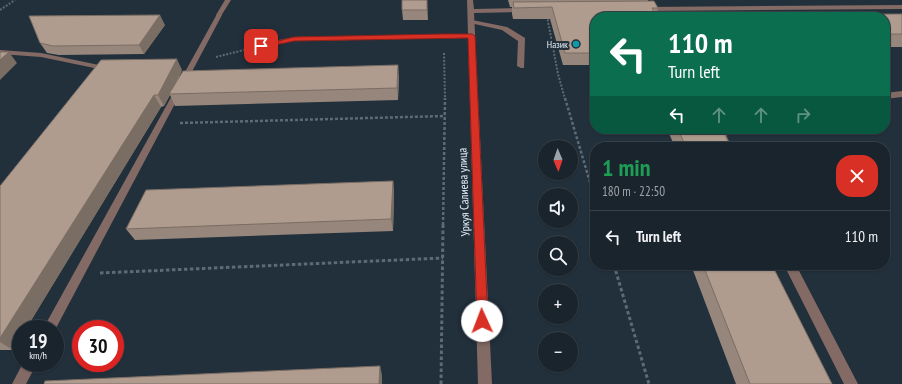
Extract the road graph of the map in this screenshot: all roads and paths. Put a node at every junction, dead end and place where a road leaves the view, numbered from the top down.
1 (15, 0) edge
2 (228, 0) edge
3 (470, 0) edge
4 (655, 0) edge
5 (675, 8) junction
6 (902, 8) edge
7 (637, 9) edge
8 (660, 9) junction
9 (0, 10) edge
10 (546, 10) joint
11 (472, 11) junction
12 (678, 12) edge
13 (472, 22) junction
14 (443, 36) junction
15 (472, 36) junction
16 (261, 46) dead end
17 (0, 52) edge
18 (521, 66) dead end
19 (95, 79) edge
20 (902, 94) edge
21 (890, 95) edge
22 (445, 116) junction
23 (161, 123) junction
24 (590, 182) edge
25 (443, 258) junction
26 (615, 270) edge
27 (793, 270) edge
28 (79, 274) junction
29 (54, 320) edge
30 (25, 372) edge
31 (19, 384) edge
32 (441, 384) edge
33 (485, 384) edge
34 (649, 384) edge
35 (851, 384) edge

1 - 9 path
2 - 23 street
3 - 11 street, Уркуя Салиева улица
4 - 8 street
5 - 6 street
5 - 8 street
5 - 12 street
7 - 8 street
10 - 11 street
10 - 24 path
11 - 13 street, Уркуя Салиева улица
13 - 15 street, Уркуя Салиева улица
13 - 18 street
14 - 15 street
14 - 16 street
14 - 22 path
15 - 33 street, Уркуя Салиева улица
17 - 19 street
20 - 21 street
22 - 23 path
22 - 25 path
23 - 28 street
25 - 28 path
25 - 32 path
26 - 34 path
27 - 35 street
28 - 29 street
30 - 31 street

